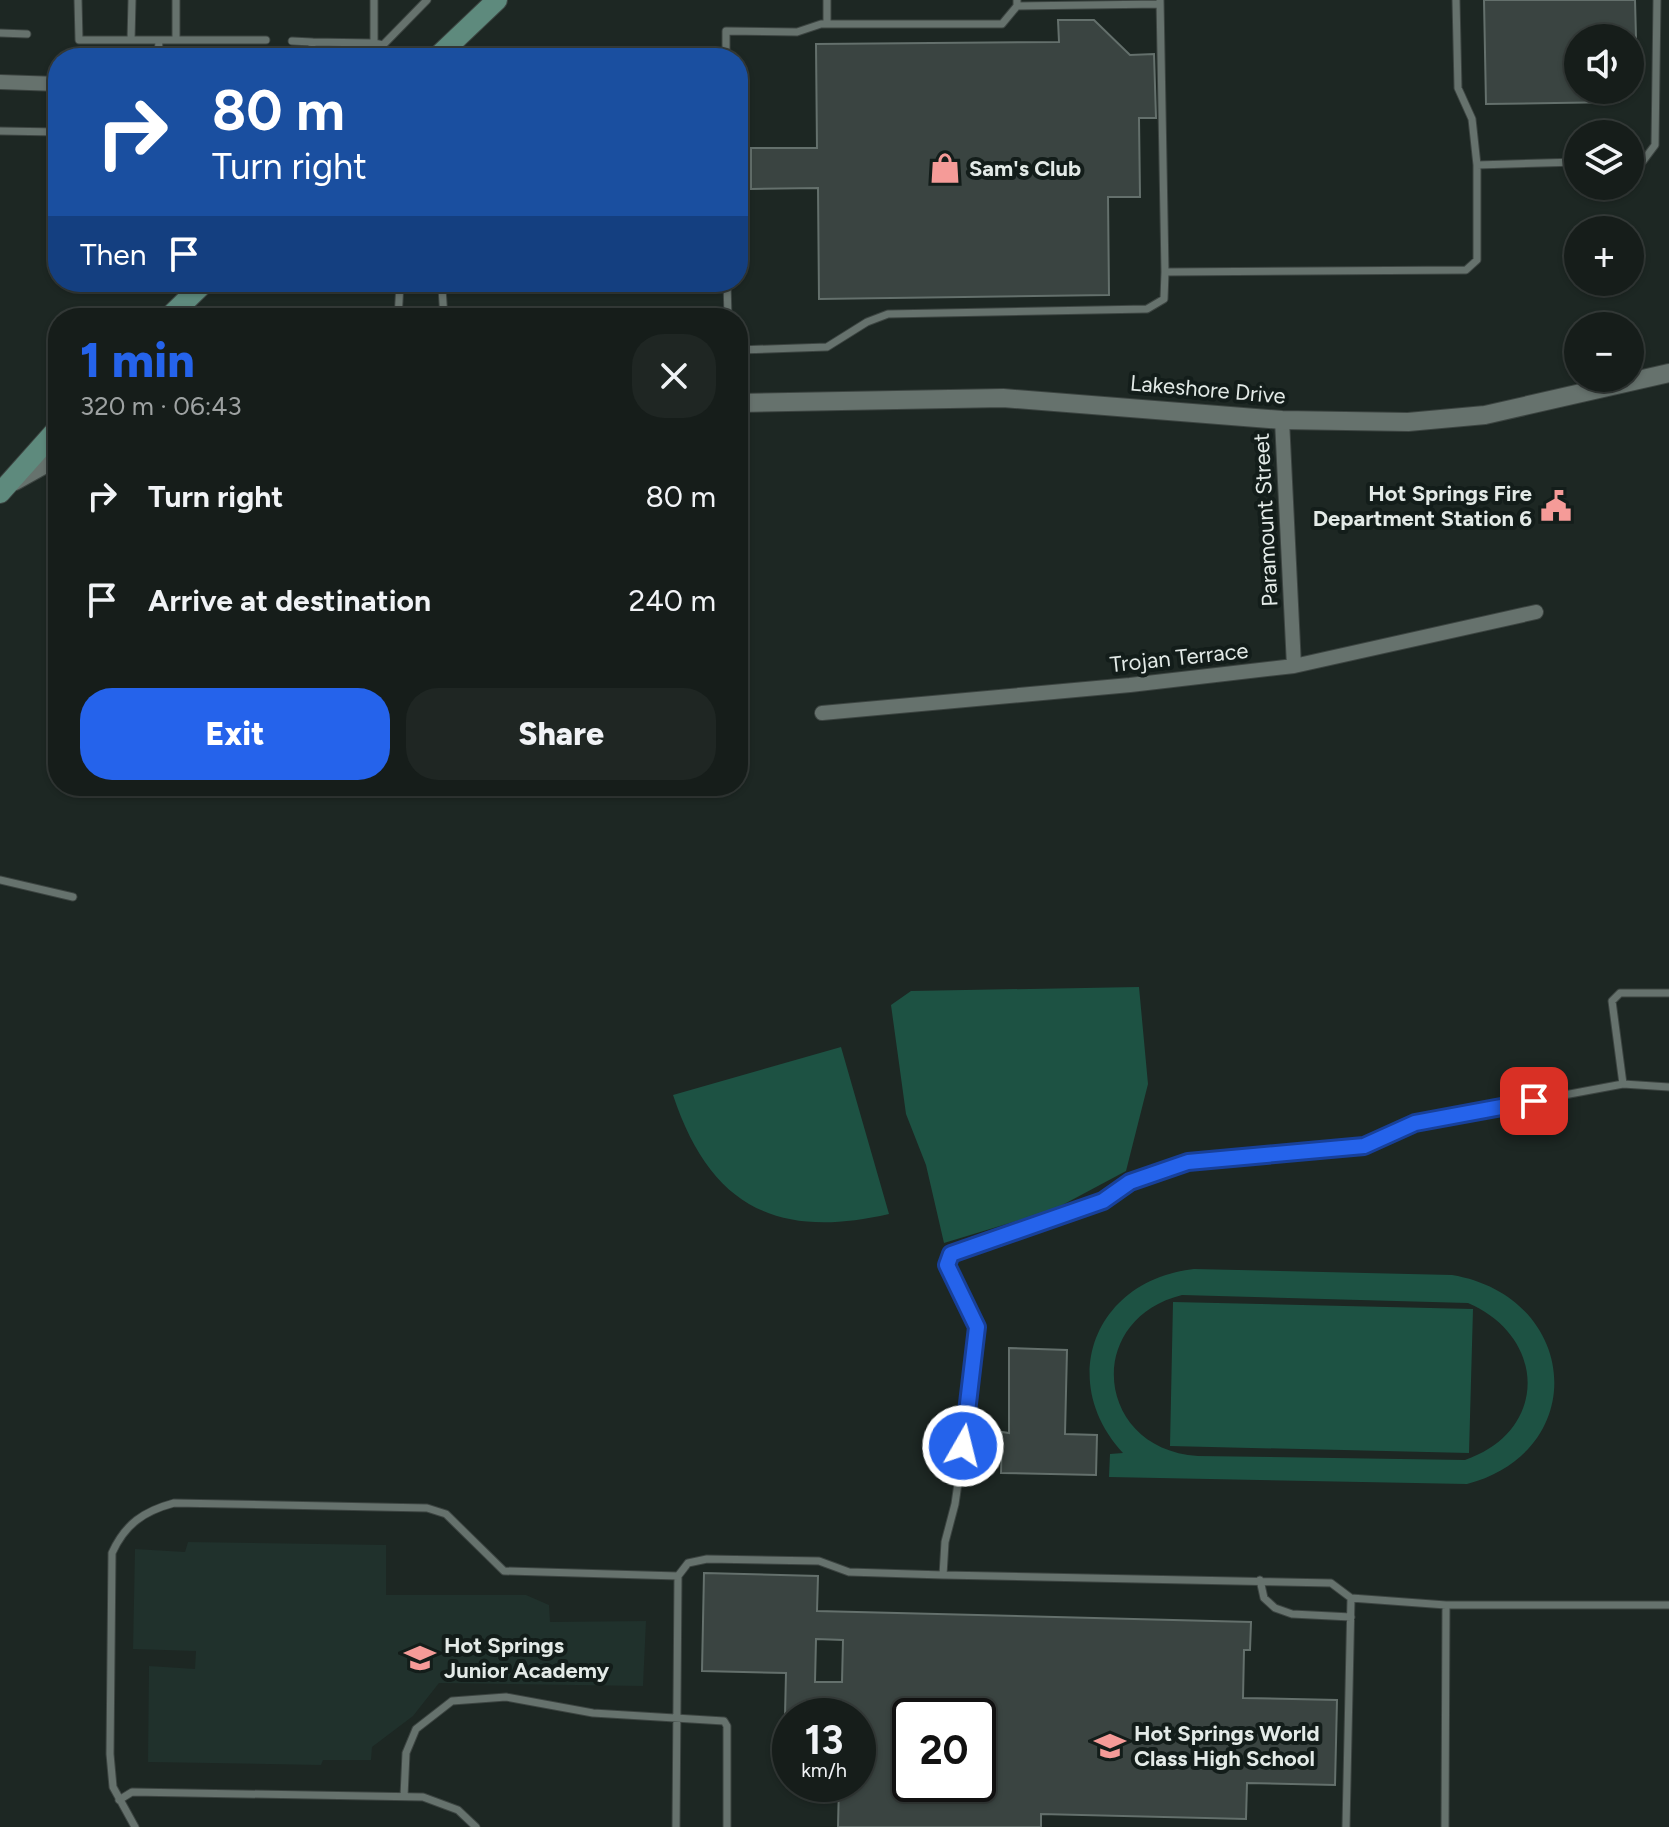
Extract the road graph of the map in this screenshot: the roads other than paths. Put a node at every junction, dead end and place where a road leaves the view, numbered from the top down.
1 (78, 0) edge
2 (132, 0) edge
3 (176, 0) edge
4 (374, 0) edge
5 (427, 0) edge
6 (497, 0) edge
7 (827, 0) edge
8 (1456, 0) edge
9 (1657, 0) edge
10 (1119, 2) edge
11 (1160, 2) edge
12 (1017, 3) edge
13 (827, 24) junction
14 (0, 33) edge
15 (27, 34) dead end
16 (131, 40) junction
17 (159, 40) junction
18 (176, 40) junction
19 (266, 40) dead end
20 (292, 41) dead end
21 (312, 42) junction
22 (374, 43) junction
23 (159, 48) edge
24 (312, 48) edge
25 (447, 48) edge
26 (726, 48) edge
27 (0, 82) edge
28 (48, 84) edge
29 (0, 131) edge
30 (48, 132) edge
31 (1644, 160) edge
32 (1564, 162) edge
33 (1477, 165) junction
34 (1165, 272) junction
35 (195, 292) edge
36 (178, 308) edge
37 (748, 350) edge
38 (1669, 373) edge
39 (748, 403) edge
40 (1282, 420) junction
41 (48, 438) edge
42 (48, 462) edge
43 (2, 485) edge
44 (1536, 612) dead end
45 (1294, 666) junction
46 (822, 713) dead end
47 (0, 880) edge
48 (73, 897) dead end
49 (1669, 993) edge
50 (1623, 1084) junction
51 (1669, 1087) edge
52 (943, 1575) junction
53 (678, 1576) junction
54 (1260, 1580) junction
55 (1351, 1598) junction
56 (1446, 1605) junction
57 (1669, 1605) edge
58 (1351, 1617) junction
59 (678, 1718) junction
60 (404, 1796) junction
61 (119, 1800) junction
62 (135, 1827) edge
63 (476, 1827) edge
64 (676, 1827) edge
65 (727, 1827) edge
66 (1346, 1827) edge
67 (1445, 1827) edge

1 - 16 lane
2 - 16 lane
3 - 18 lane
4 - 22 lane
5 - 22 lane
6 - 25 main road
7 - 13 lane
8 - 33 lane
9 - 31 lane
10 - 11 lane
10 - 12 lane
11 - 34 lane
12 - 13 lane
13 - 26 lane
14 - 15 lane
16 - 17 lane
17 - 18 lane
17 - 23 lane
18 - 19 lane
20 - 21 lane
21 - 22 lane
21 - 24 lane
27 - 28 street
29 - 30 lane
32 - 33 lane
33 - 34 lane
34 - 37 lane
35 - 36 main road
38 - 40 street, Lakeshore Drive
39 - 40 street, Lakeshore Drive
40 - 45 street, Paramount Street
41 - 43 main road
42 - 43 street
44 - 45 street, Trojan Terrace
45 - 46 street, Trojan Terrace
47 - 48 lane
49 - 50 lane
50 - 51 lane
50 - 52 lane
52 - 53 lane
52 - 54 lane
53 - 59 lane
53 - 61 lane
54 - 55 lane
54 - 58 lane
55 - 56 lane
55 - 58 lane
56 - 57 lane
56 - 67 lane
58 - 66 lane
59 - 60 lane
59 - 64 lane
59 - 65 lane
60 - 61 lane
60 - 63 lane
61 - 62 lane

